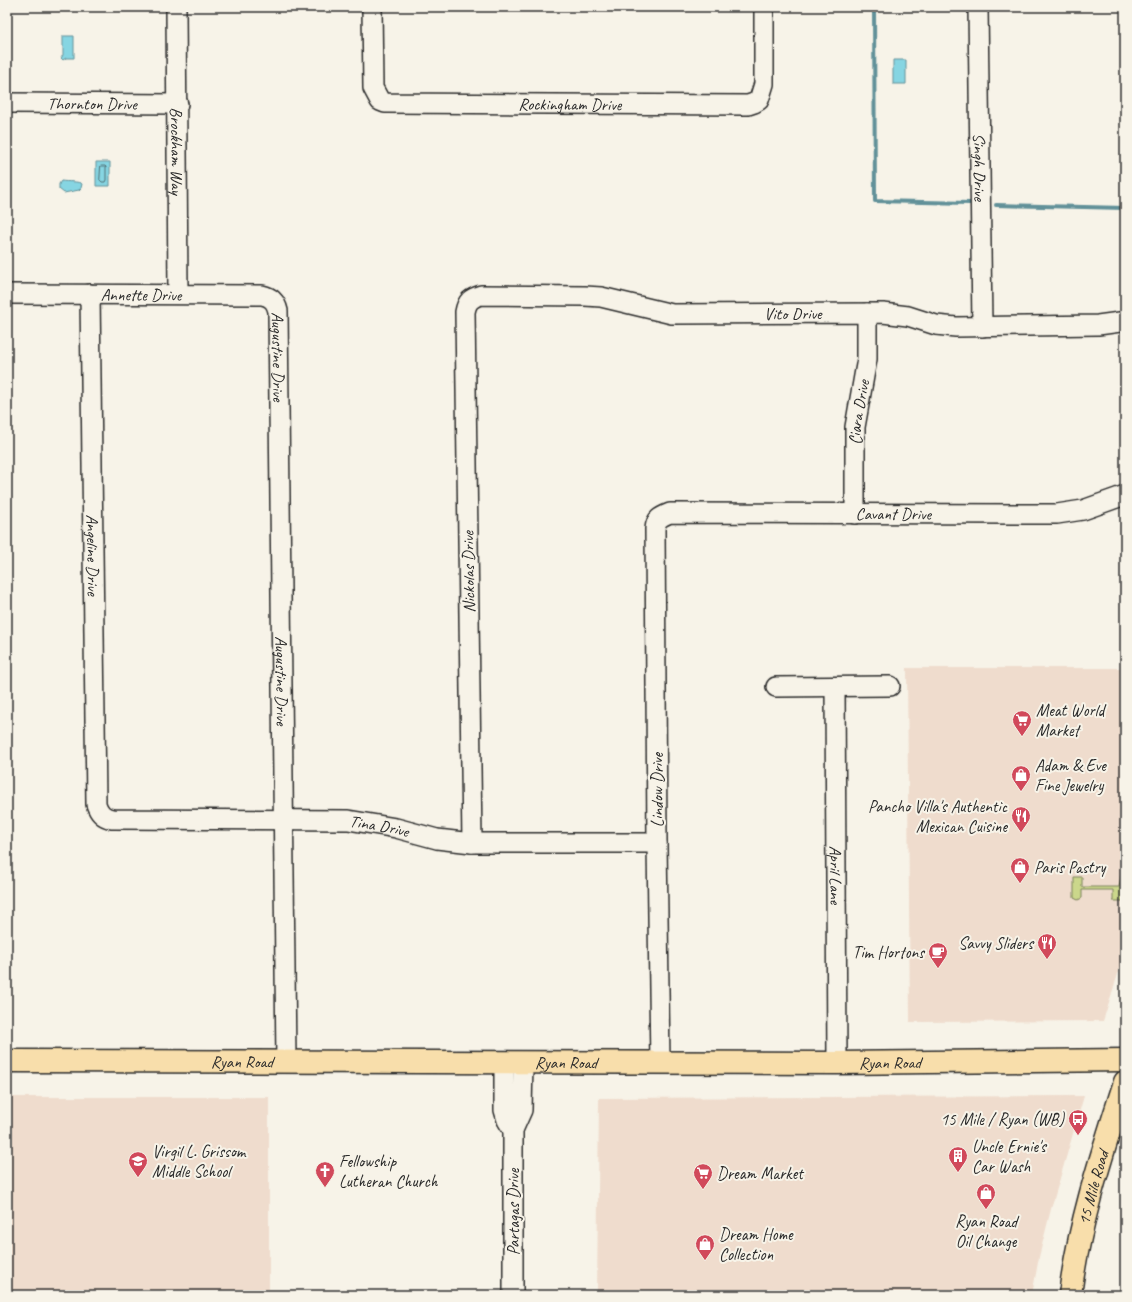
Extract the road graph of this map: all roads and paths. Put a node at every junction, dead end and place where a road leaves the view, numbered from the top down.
1 (176, 7) edge
2 (372, 7) edge
3 (764, 7) edge
4 (978, 7) edge
5 (7, 103) edge
6 (178, 104) junction
7 (7, 294) edge
8 (90, 294) junction
9 (178, 294) junction
10 (273, 300) joint
11 (468, 301) joint
12 (867, 312) junction
13 (1123, 321) edge
14 (982, 327) junction
15 (1125, 495) edge
16 (855, 514) junction
17 (659, 518) joint
18 (835, 686) junction
19 (890, 686) dead end
20 (776, 687) dead end
21 (102, 815) joint
22 (283, 819) junction
23 (472, 843) junction
24 (657, 843) junction
25 (1125, 1060) edge
26 (7, 1061) edge
27 (286, 1062) junction
28 (513, 1062) junction
29 (660, 1063) junction
30 (837, 1063) junction
31 (1125, 1082) edge
32 (513, 1295) edge
33 (1070, 1295) edge

1 - 6 street, Brockham Way
2 - 3 street, Rockingham Drive
4 - 14 street, Singh Drive
5 - 6 street, Thornton Drive
6 - 9 street, Brockham Way
7 - 8 street, Annette Drive
8 - 9 street, Annette Drive
8 - 21 street, Angeline Drive
9 - 10 street, Annette Drive
10 - 22 street, Augustine Drive
11 - 12 street, Vito Drive
11 - 23 street, Nickolas Drive
12 - 14 street, Vito Drive
12 - 16 street, Ciara Drive
13 - 14 street, Vito Drive
15 - 16 street, Cavant Drive
16 - 17 street, Cavant Drive
17 - 24 street, Lindow Drive
18 - 19 street
18 - 20 street
18 - 30 street, April Lane
21 - 22 street, Tina Drive
22 - 23 street, Tina Drive
22 - 27 street, Augustine Drive
23 - 24 street, Tina Drive
24 - 29 street, Lindow Drive
25 - 30 main road, Ryan Road
26 - 27 main road, Ryan Road
27 - 28 main road, Ryan Road
28 - 29 main road, Ryan Road
28 - 32 street, Partagas Drive
29 - 30 main road, Ryan Road
31 - 33 main road, 15 Mile Road

